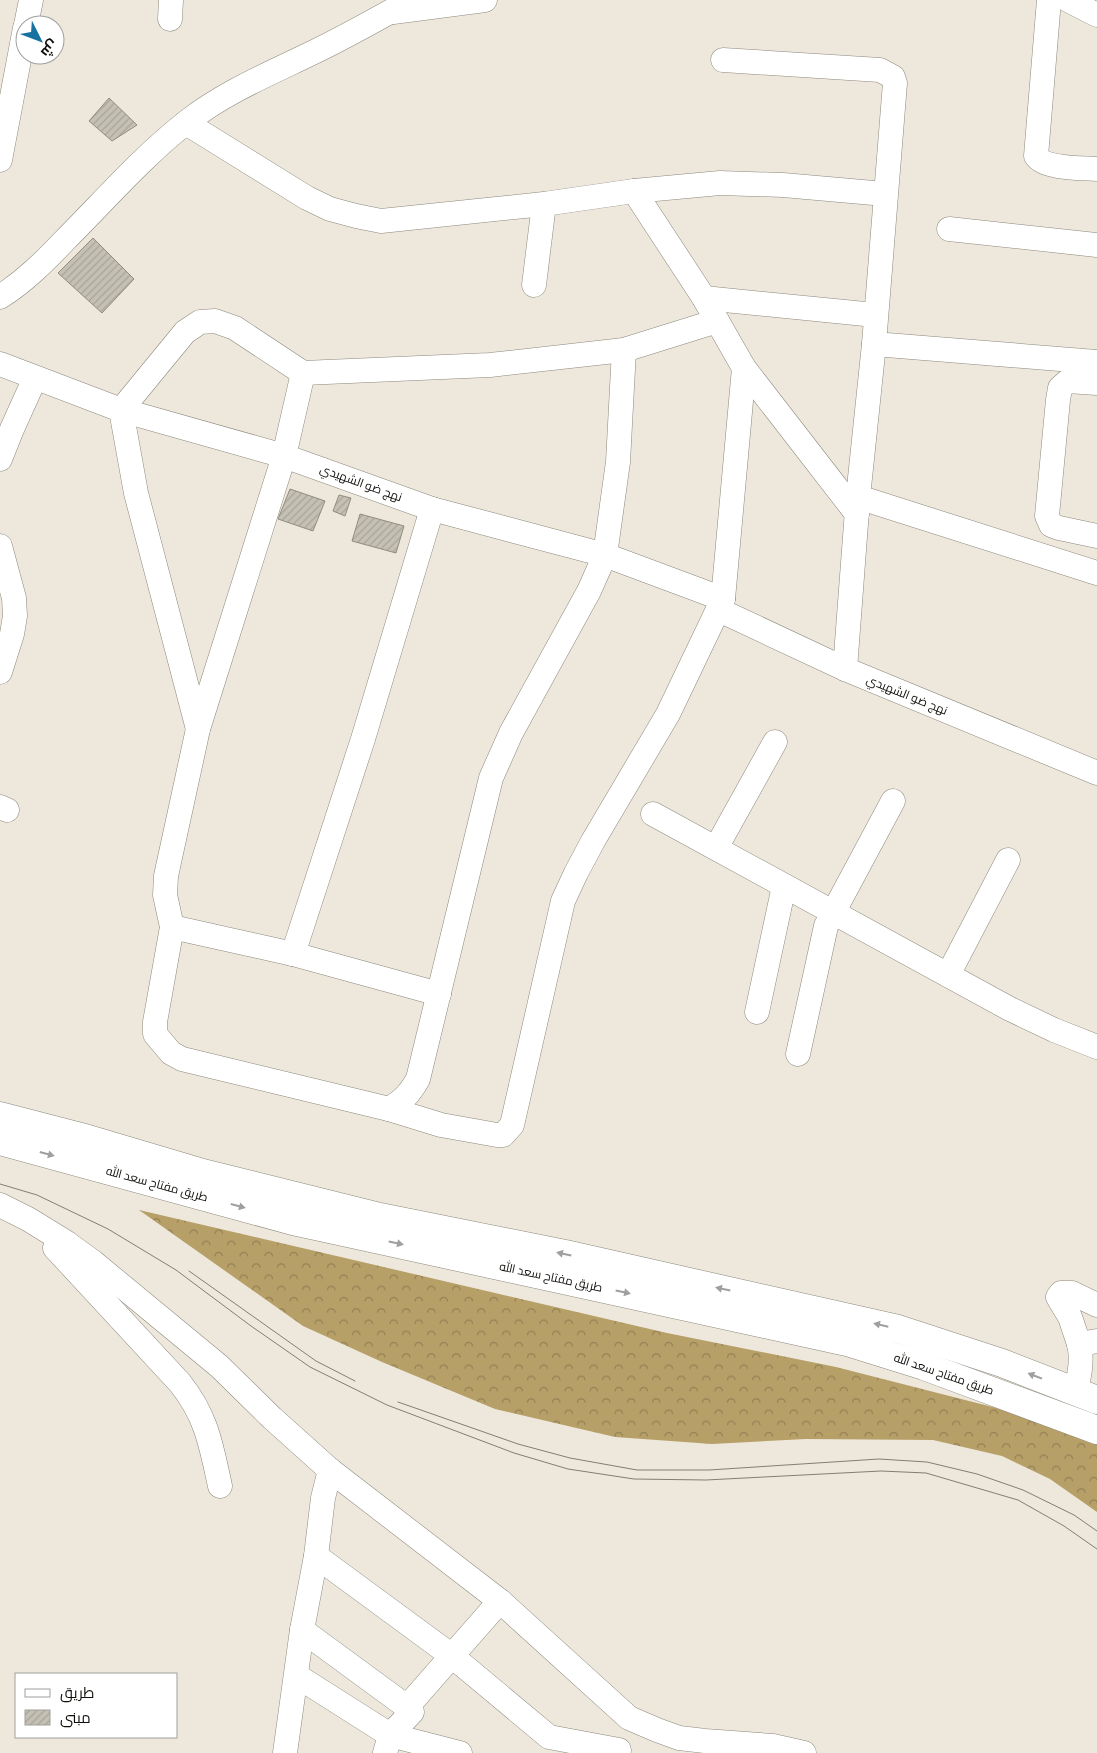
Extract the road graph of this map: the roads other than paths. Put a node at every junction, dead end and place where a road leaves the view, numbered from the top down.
1 (31, 0) edge
2 (410, 0) edge
3 (485, 0) edge
4 (1049, 0) edge
5 (1068, 0) edge
6 (389, 12) junction
7 (28, 15) edge
8 (1097, 15) edge
9 (723, 60) dead end
10 (18, 65) edge
11 (186, 123) junction
12 (0, 160) edge
13 (1097, 170) edge
14 (634, 190) junction
15 (885, 194) junction
16 (544, 204) junction
17 (949, 229) dead end
18 (1097, 245) edge
19 (534, 286) dead end
20 (0, 297) edge
21 (704, 298) junction
22 (875, 315) junction
23 (717, 321) junction
24 (874, 344) junction
25 (624, 350) junction
26 (1097, 362) edge
27 (0, 364) edge
28 (744, 368) junction
29 (303, 373) junction
30 (35, 378) junction
31 (1097, 383) edge
32 (121, 410) junction
33 (284, 456) junction
34 (0, 459) edge
35 (858, 505) junction
36 (432, 508) junction
37 (1097, 536) edge
38 (1, 551) edge
39 (604, 555) junction
40 (1097, 573) edge
41 (721, 605) junction
42 (845, 669) junction
43 (0, 672) edge
44 (198, 729) junction
45 (775, 742) dead end
46 (1097, 773) edge
47 (893, 801) dead end
48 (653, 814) dead end
49 (716, 848) junction
50 (1008, 860) dead end
51 (784, 886) junction
52 (834, 912) junction
53 (172, 927) junction
54 (293, 954) junction
55 (948, 975) junction
56 (439, 994) junction
57 (757, 1012) dead end
58 (1097, 1048) edge
59 (798, 1054) dead end
60 (389, 1109) junction
61 (0, 1116) edge
62 (0, 1141) edge
63 (0, 1205) edge
64 (28, 1219) junction
65 (1097, 1305) edge
66 (1088, 1343) edge
67 (1087, 1396) edge
68 (1097, 1430) edge
69 (330, 1470) junction
70 (220, 1486) dead end
71 (316, 1556) junction
72 (500, 1602) junction
73 (302, 1630) junction
74 (452, 1656) junction
75 (297, 1676) junction
76 (408, 1707) junction
77 (629, 1718) junction
78 (387, 1744) edge
79 (547, 1745) edge
80 (619, 1751) edge
81 (285, 1753) edge
82 (460, 1753) edge
83 (804, 1753) edge

1 - 7 street
2 - 6 street
3 - 6 street
4 - 13 street
5 - 8 street
6 - 11 street
9 - 15 street
10 - 12 street
11 - 16 street
11 - 20 street
14 - 15 street
14 - 16 street
14 - 21 street
15 - 22 street
16 - 19 street
17 - 18 street
21 - 22 street
21 - 23 street
22 - 24 street
23 - 25 street
23 - 28 street
24 - 26 street
24 - 35 street
25 - 29 street
25 - 39 street
27 - 30 street, نهج ضو الشهيدي
28 - 35 street
28 - 41 street
29 - 32 street
29 - 33 street
30 - 32 street, نهج ضو الشهيدي
30 - 34 street
31 - 37 street
32 - 33 street, نهج ضو الشهيدي
32 - 44 street
33 - 36 street, نهج ضو الشهيدي
33 - 44 street
35 - 40 street
35 - 42 street
36 - 39 street, نهج ضو الشهيدي
36 - 54 street
38 - 43 street
39 - 41 street, نهج ضو الشهيدي
39 - 56 street
41 - 42 street, نهج ضو الشهيدي
41 - 60 street
42 - 46 street, نهج ضو الشهيدي
44 - 53 street
45 - 49 street
47 - 52 street
48 - 49 street
49 - 51 street
50 - 55 street
51 - 52 street
51 - 57 street
52 - 55 street
52 - 59 street
53 - 54 street
53 - 60 street
54 - 56 street
55 - 58 street
56 - 60 street
67 -> 61 highway, طريق مفتاح سعد الله
62 -> 68 highway, طريق مفتاح سعد الله
63 - 64 street
64 - 69 street
64 - 70 street
65 - 66 street
66 - 67 street
69 - 71 street
69 - 72 street
71 - 73 street
71 - 74 street
72 - 74 street
72 - 77 street
73 - 75 street
73 - 76 street
74 - 76 street
74 - 79 street
75 - 78 street
75 - 81 street
76 - 78 street
77 - 80 street
77 - 83 street
78 - 82 street
79 - 80 street

